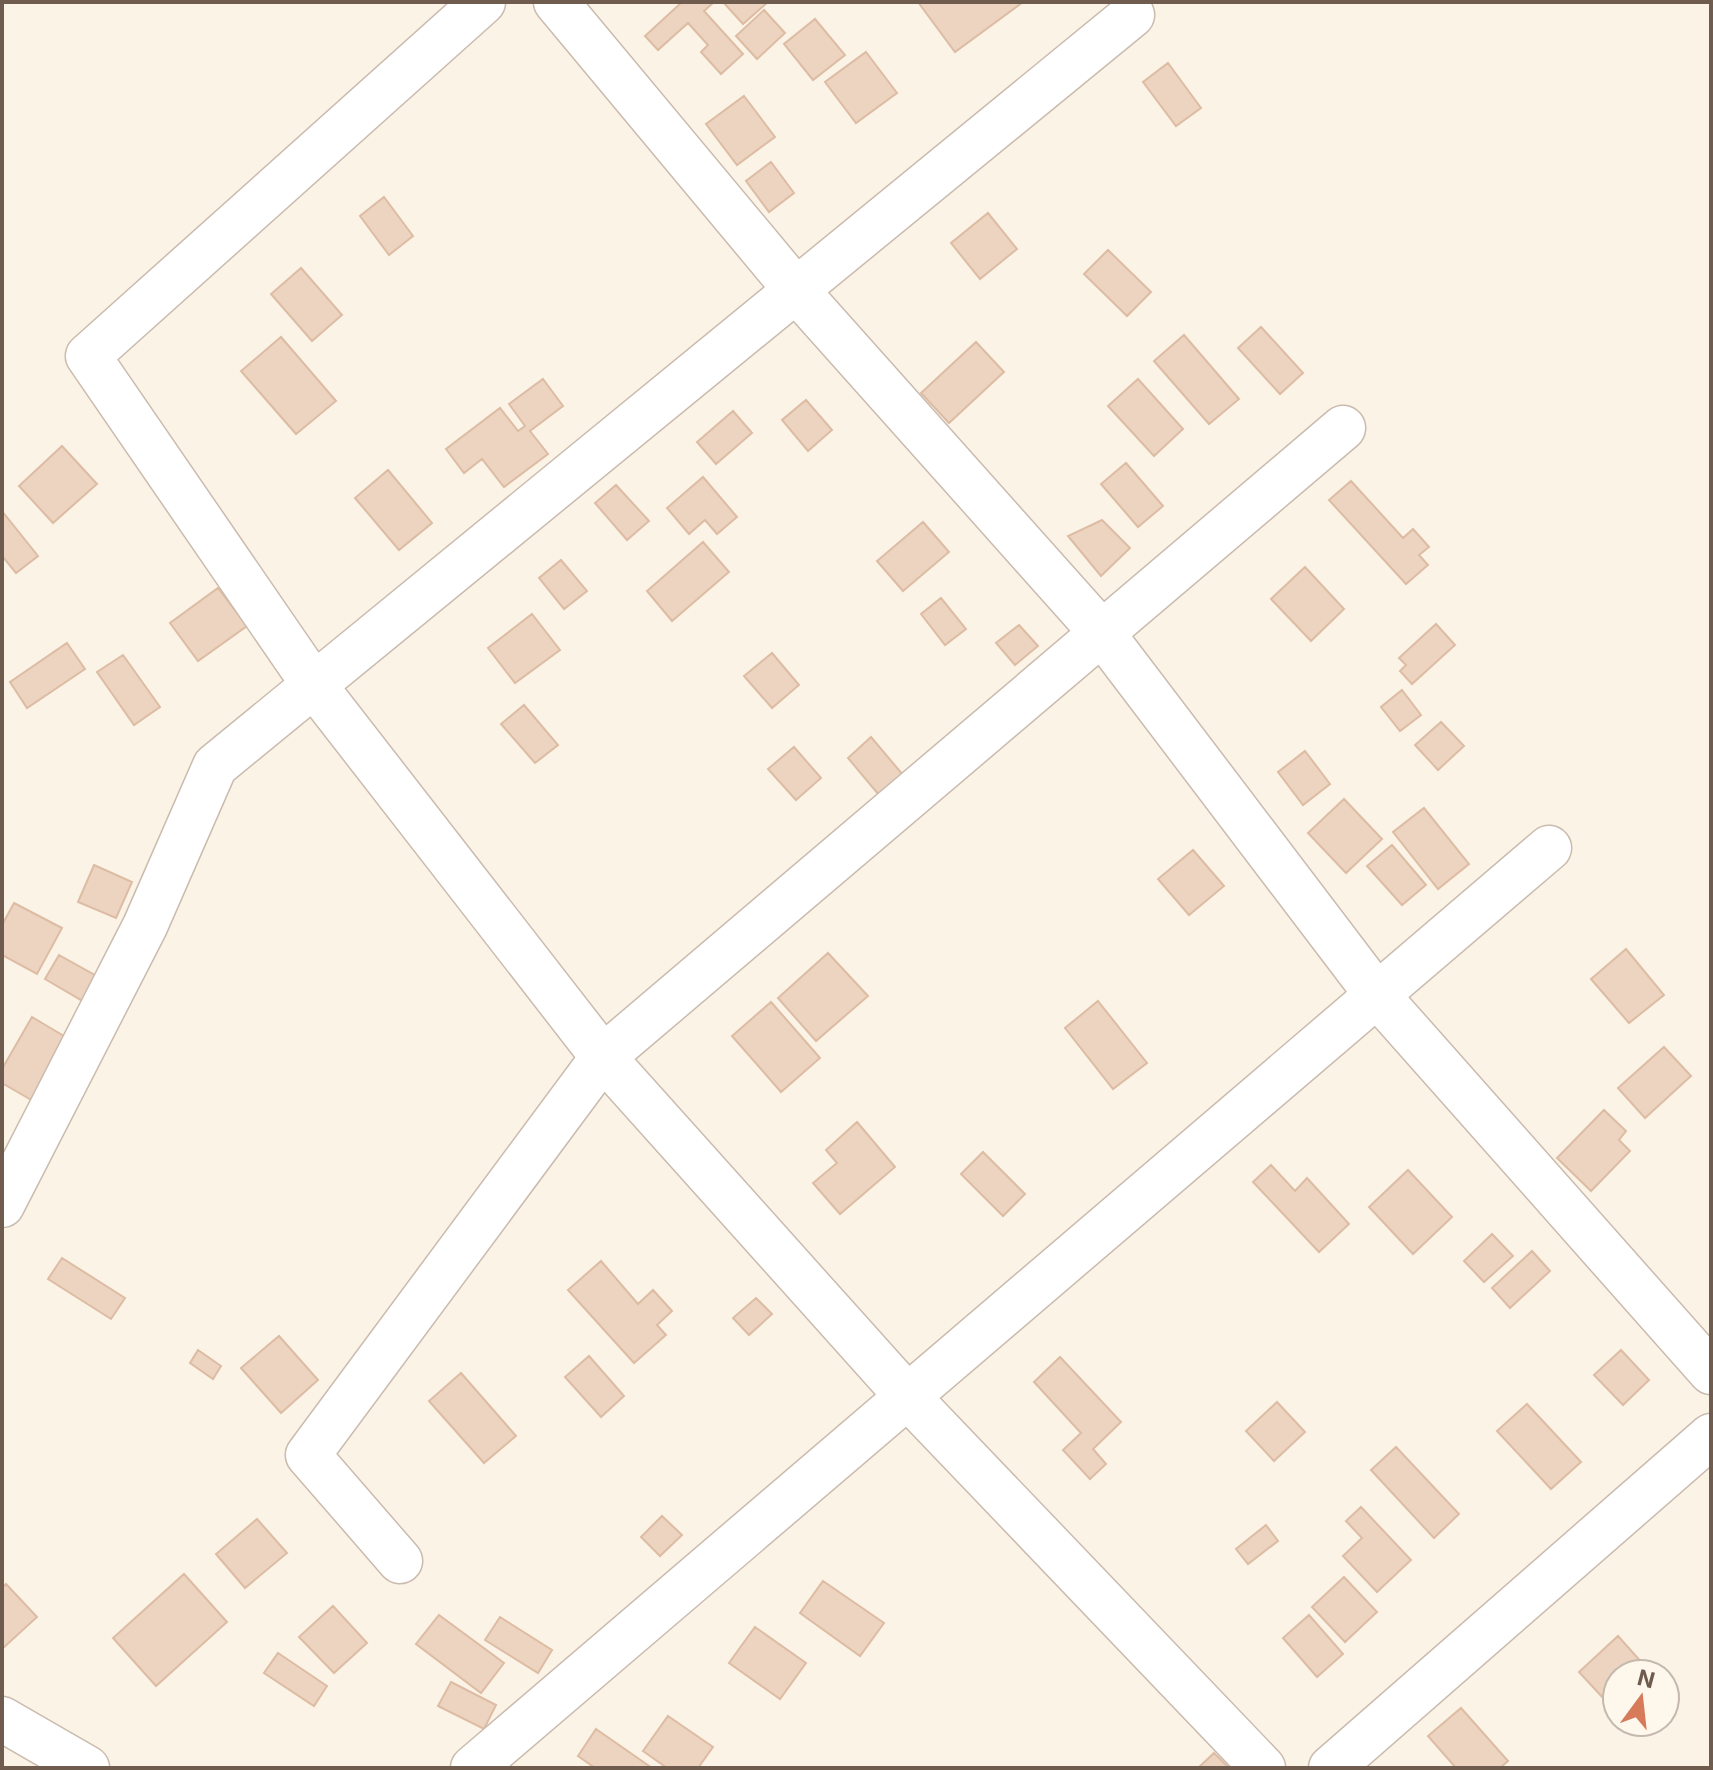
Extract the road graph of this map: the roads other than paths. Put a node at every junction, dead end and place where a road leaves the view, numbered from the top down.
1 (483, 2) edge
2 (556, 2) edge
3 (1132, 15) dead end
4 (796, 290) junction
5 (1343, 428) dead end
6 (1102, 633) junction
7 (314, 685) junction
8 (1549, 848) dead end
9 (1377, 995) junction
10 (603, 1057) junction
11 (2, 1205) edge
12 (1711, 1372) edge
13 (907, 1396) junction
14 (1711, 1436) edge
15 (400, 1561) dead end
16 (2, 1719) edge
17 (87, 1768) edge
18 (473, 1768) edge
19 (1263, 1768) edge
20 (1331, 1768) edge

1 - 7 street
2 - 4 street
3 - 4 street
4 - 6 street
4 - 7 street
5 - 6 street
6 - 9 street
6 - 10 street
7 - 10 street
7 - 11 street
8 - 9 street
9 - 12 street
9 - 13 street
10 - 13 street
10 - 15 street
13 - 18 street
13 - 19 street
14 - 20 street
16 - 17 street

